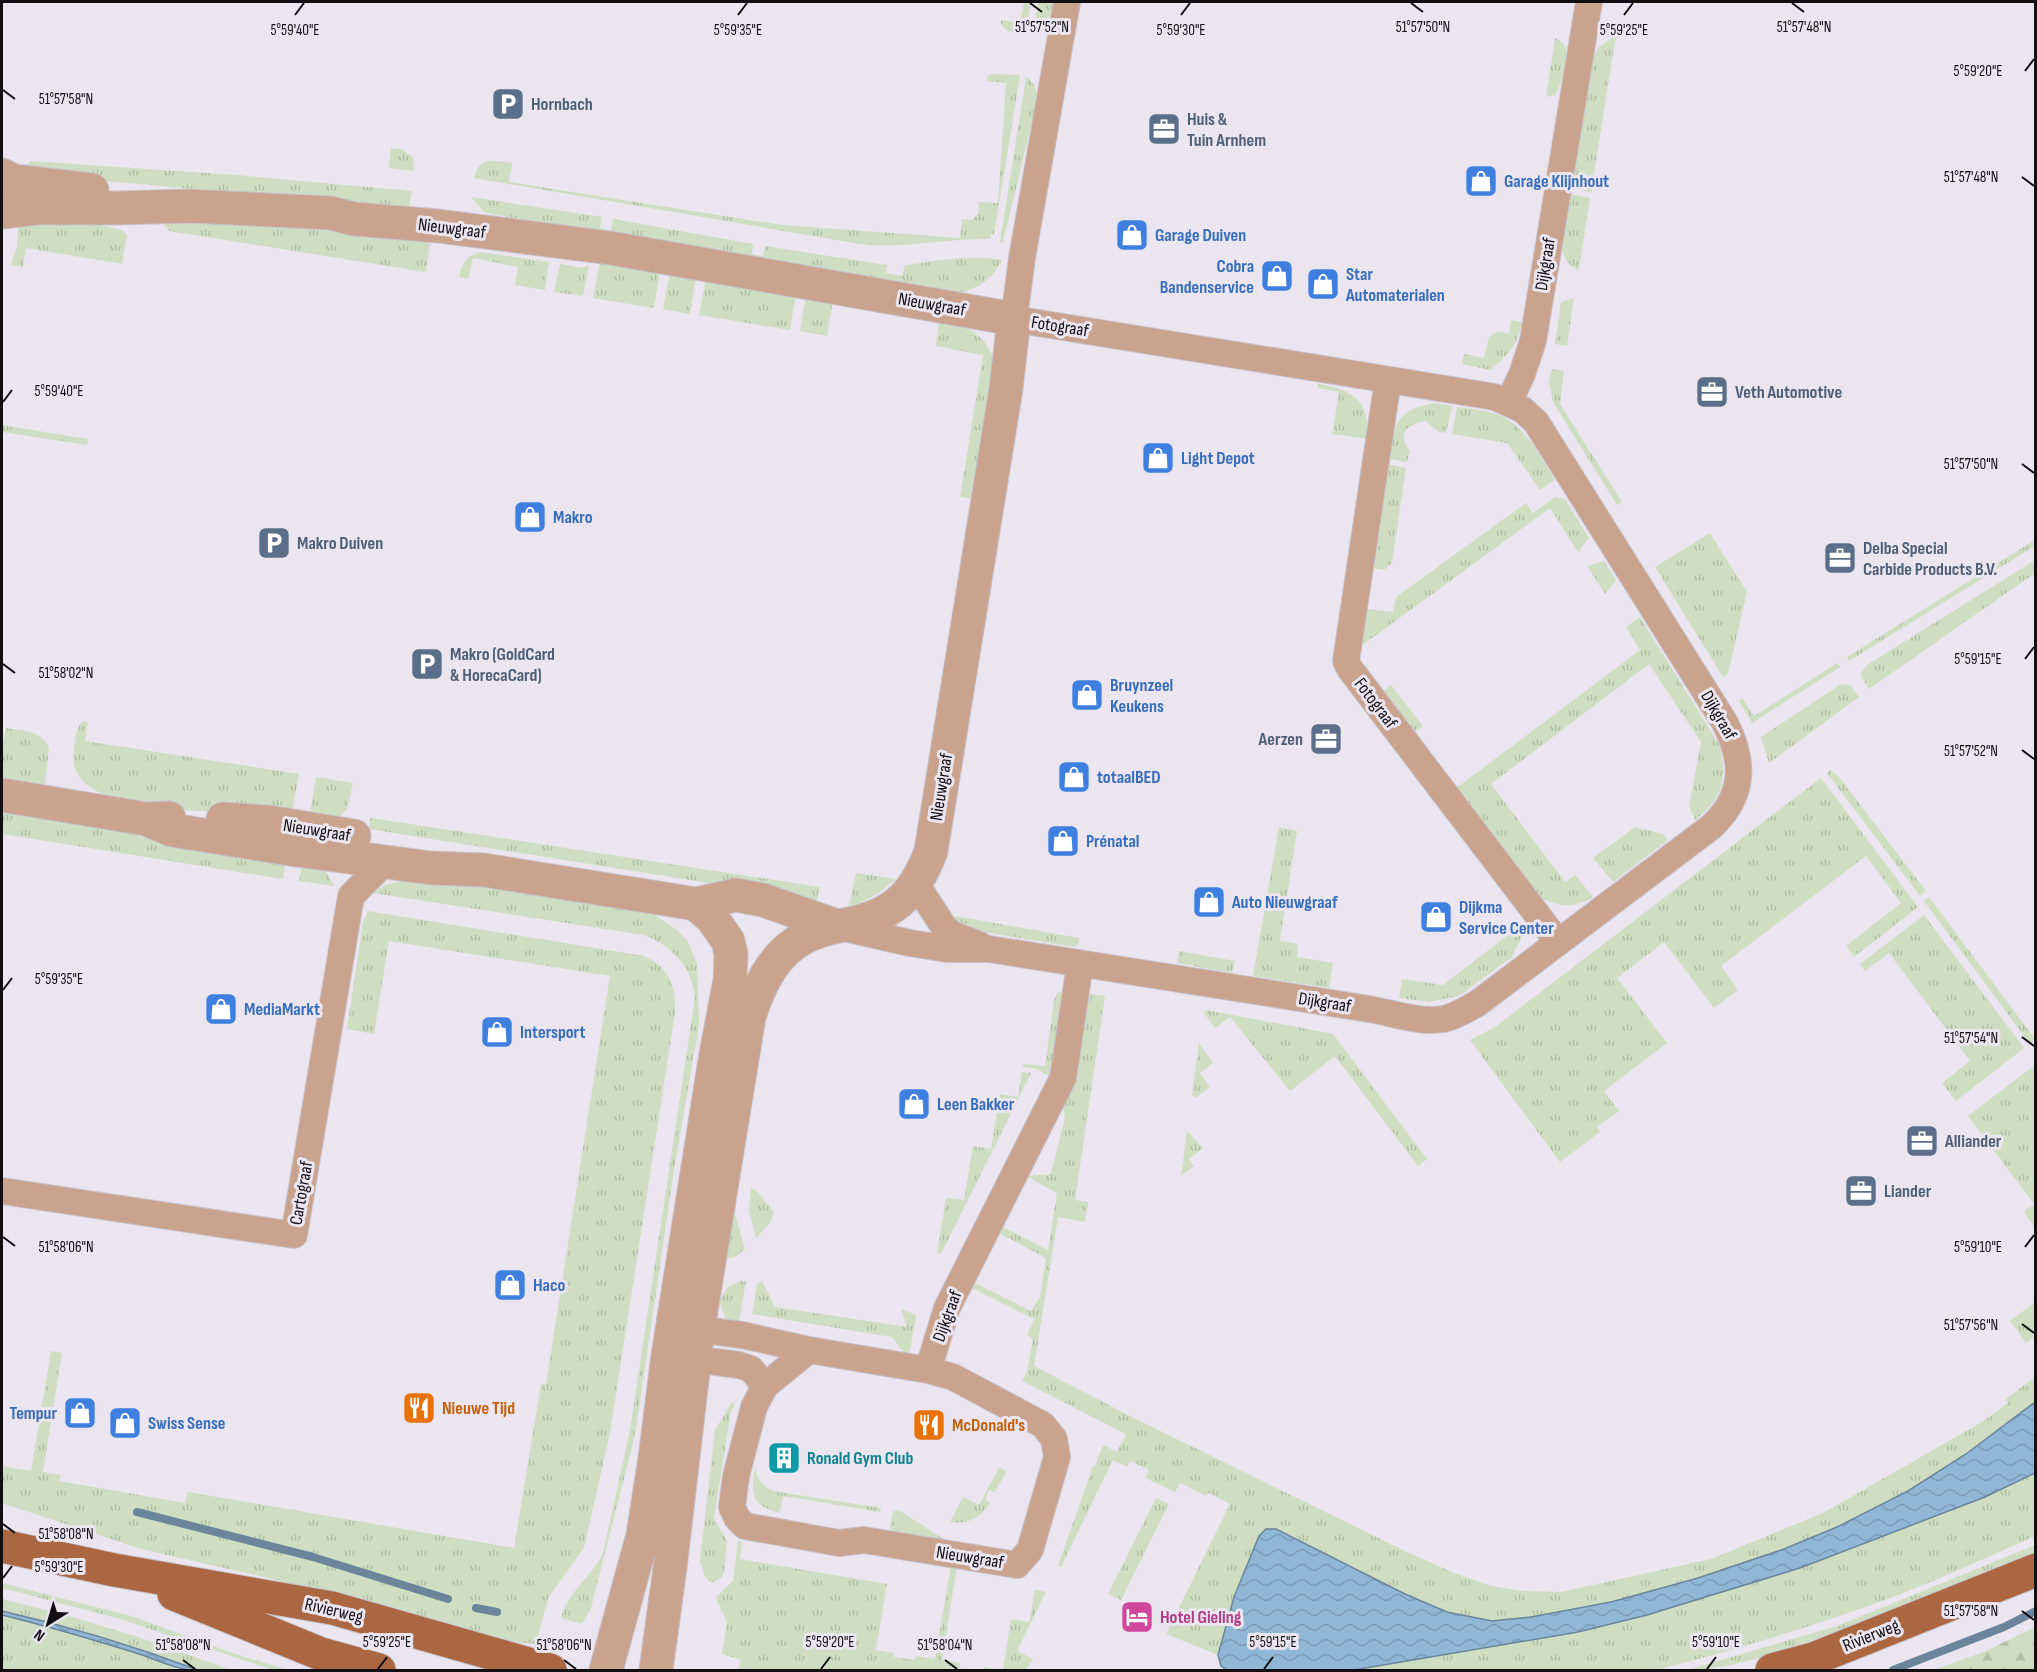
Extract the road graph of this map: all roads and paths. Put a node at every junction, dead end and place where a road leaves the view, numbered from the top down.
1 (1067, 2) edge
2 (1589, 2) edge
3 (2, 175) edge
4 (188, 206) junction
5 (2, 212) edge
6 (1014, 319) junction
7 (1388, 380) junction
8 (1509, 402) junction
9 (2, 795) edge
10 (146, 819) junction
11 (330, 855) junction
12 (385, 862) junction
13 (484, 870) junction
14 (916, 884) junction
15 (351, 896) junction
16 (696, 903) junction
17 (837, 926) junction
18 (1558, 942) junction
19 (989, 949) junction
20 (1080, 964) junction
21 (2, 1191) edge
22 (683, 1342) junction
23 (809, 1350) junction
24 (928, 1370) junction
25 (765, 1386) junction
26 (2, 1546) edge
27 (114, 1570) junction
28 (2036, 1570) edge
29 (379, 1671) edge
30 (550, 1671) edge
31 (606, 1671) edge
32 (656, 1671) edge
33 (1772, 1671) edge

1 - 6 street, Fotograaf
2 - 8 street, Dijkgraaf
3 - 4 street, Nieuwgraaf
4 - 5 street, Nieuwgraaf
4 - 6 street, Nieuwgraaf
6 - 7 street, Fotograaf
6 - 14 street, Nieuwgraaf
7 - 8 street, Fotograaf
7 - 18 street, Fotograaf
8 - 18 street, Dijkgraaf
9 - 10 street, Nieuwgraaf
10 - 11 street, Nieuwgraaf
10 - 13 street, Nieuwgraaf
11 - 12 street, Nieuwgraaf
11 - 15 street
12 - 13 street, Nieuwgraaf
12 - 15 street
13 - 16 street, Nieuwgraaf
14 - 17 street, Nieuwgraaf
14 - 19 street, Dijkgraaf
15 - 21 street, Cartograaf
16 - 17 street, Nieuwgraaf
16 - 22 street, Nieuwgraaf
17 - 19 street, Dijkgraaf
17 - 22 street, Nieuwgraaf
18 - 20 street, Dijkgraaf
19 - 20 street, Dijkgraaf
20 - 24 street, Dijkgraaf
22 - 23 street, Nieuwgraaf
22 - 25 street
22 - 31 street, Nieuwgraaf
22 - 32 street, Nieuwgraaf
23 - 24 street, Nieuwgraaf
23 - 25 street, Nieuwgraaf
24 - 25 street, Nieuwgraaf
26 - 27 main road, Rivierweg
27 - 29 main road, Rivierweg
27 - 30 main road, Rivierweg
28 - 33 main road, Rivierweg

